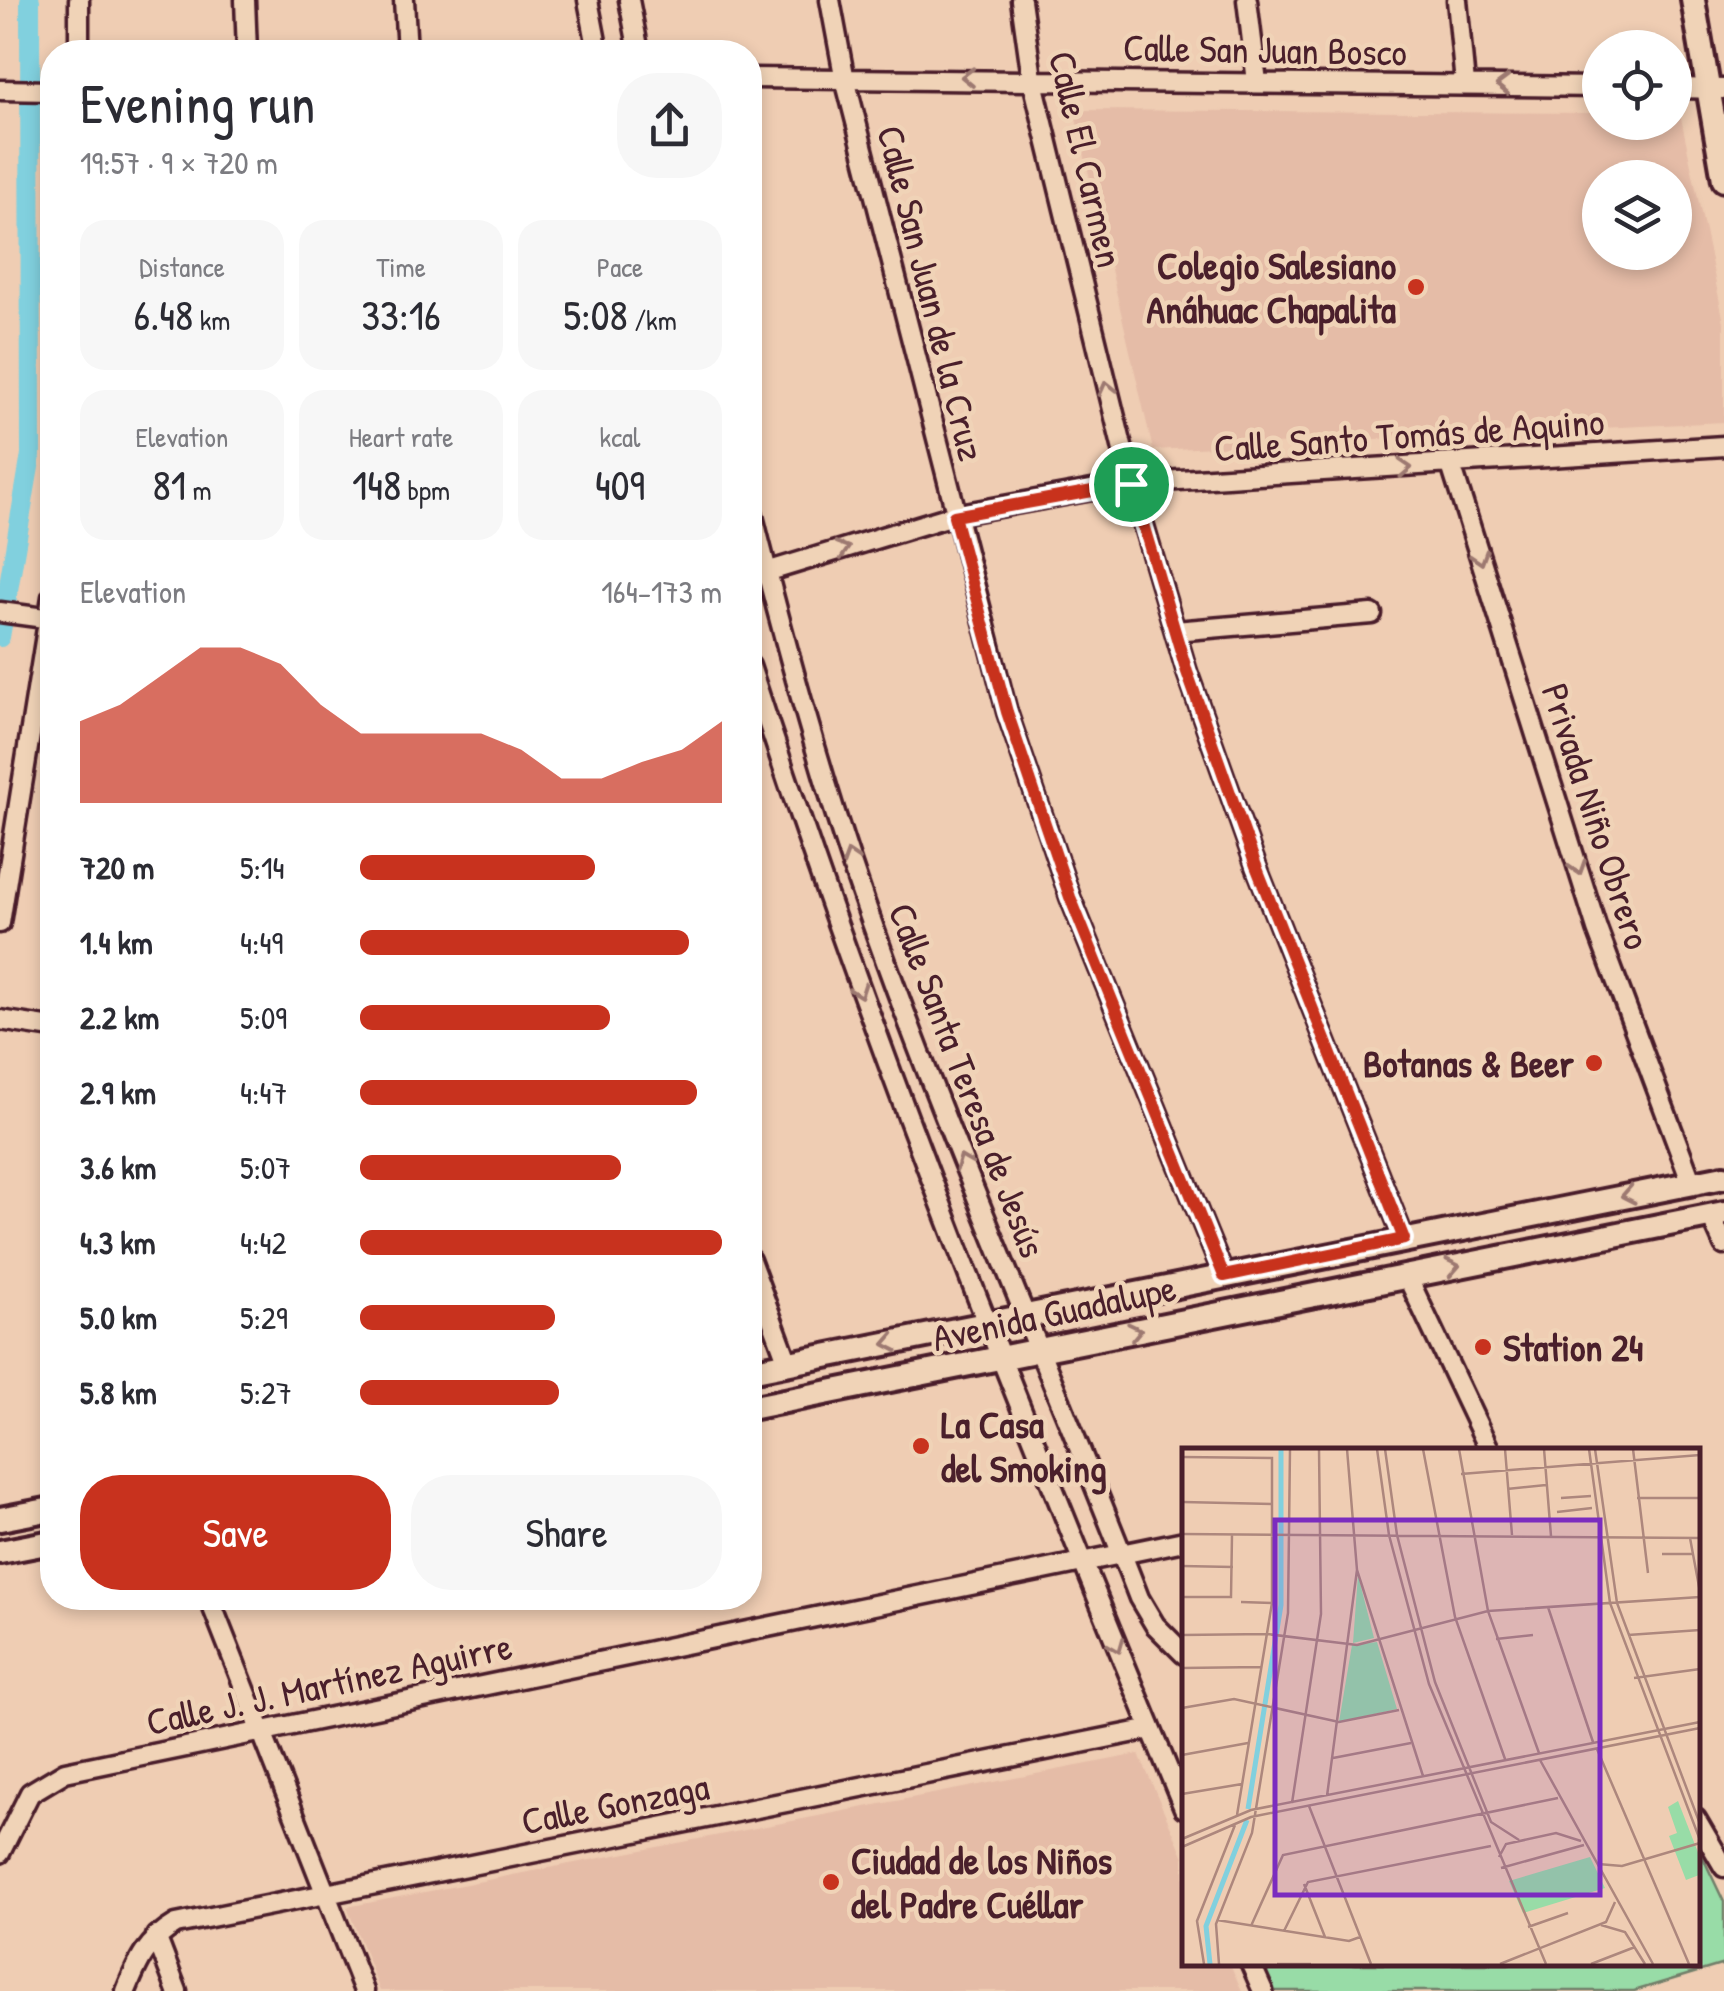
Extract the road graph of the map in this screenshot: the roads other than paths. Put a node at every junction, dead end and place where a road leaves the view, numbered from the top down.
1 (79, 0) edge
2 (245, 0) edge
3 (404, 0) edge
4 (588, 0) edge
5 (628, 0) edge
6 (830, 0) edge
7 (1022, 0) edge
8 (1247, 0) edge
9 (1456, 0) edge
10 (1692, 0) edge
11 (79, 40) edge
12 (247, 40) edge
13 (406, 40) edge
14 (596, 40) edge
15 (637, 40) edge
16 (844, 75) junction
17 (762, 78) edge
18 (1032, 78) junction
19 (1257, 82) junction
20 (1465, 84) junction
21 (1582, 87) edge
22 (1714, 89) edge
23 (0, 90) edge
24 (40, 91) edge
25 (1724, 180) edge
26 (1724, 446) edge
27 (1451, 465) junction
28 (1131, 484) junction
29 (954, 516) junction
30 (762, 573) edge
31 (762, 586) edge
32 (0, 612) edge
33 (1372, 614) dead end
34 (40, 617) edge
35 (1175, 631) junction
36 (40, 684) edge
37 (762, 703) edge
38 (0, 923) edge
39 (0, 1020) edge
40 (40, 1026) edge
41 (1724, 1177) edge
42 (1692, 1183) junction
43 (1718, 1214) edge
44 (1404, 1239) junction
45 (1724, 1245) edge
46 (1224, 1276) junction
47 (1407, 1276) junction
48 (762, 1293) edge
49 (1024, 1318) junction
50 (986, 1324) junction
51 (1039, 1350) junction
52 (999, 1359) junction
53 (788, 1363) junction
54 (762, 1368) edge
55 (762, 1406) edge
56 (1489, 1448) edge
57 (40, 1511) edge
58 (0, 1519) edge
59 (1182, 1541) edge
60 (40, 1544) edge
61 (0, 1552) edge
62 (1122, 1554) junction
63 (1082, 1562) junction
64 (214, 1610) edge
65 (1182, 1652) edge
66 (261, 1730) junction
67 (1151, 1730) junction
68 (1182, 1802) edge
69 (1699, 1821) edge
70 (1699, 1824) edge
71 (1724, 1832) edge
72 (0, 1854) edge
73 (1724, 1868) edge
74 (326, 1894) junction
75 (156, 1936) junction
76 (1252, 1966) edge
77 (126, 1991) edge
78 (177, 1991) edge
79 (364, 1991) edge
80 (1263, 1991) edge

1 - 11 street
2 - 12 street
3 - 13 street
4 - 14 street
5 - 15 street
6 - 16 street, Calle San Juan de la Cruz
7 - 18 street, Calle El Carmen
8 - 19 street
9 - 20 street
10 - 22 main road
16 - 17 street, Calle San Juan Bosco
18 -> 16 street, Calle San Juan Bosco
16 - 29 street, Calle San Juan de la Cruz
18 - 19 street, Calle San Juan Bosco
28 -> 18 street, Calle El Carmen
19 - 20 street, Calle San Juan Bosco
21 -> 20 street, Calle San Juan Bosco
22 - 25 main road
23 - 24 street
26 - 27 street, Calle Santo Tomás de Aquino
28 -> 27 street, Calle Santo Tomás de Aquino
27 -> 42 street, Privada Niño Obrero
28 - 29 street, Calle Santo Tomás de Aquino
28 - 35 street, Calle El Carmen
30 -> 29 street, Calle Santo Tomás de Aquino
29 - 46 street, Calle San Juan de la Cruz
49 -> 31 street, Calle Santa Teresa de Jesús
32 - 34 street
33 - 35 street
35 - 44 street, Calle El Carmen
36 - 38 street
37 -> 50 street, Calle Santa Teresa de Jesús
39 - 40 street
41 - 42 main road, Avenida Guadalupe
42 -> 44 main road, Avenida Guadalupe
43 - 45 street
47 -> 43 main road, Avenida Guadalupe
44 - 46 main road, Avenida Guadalupe
46 - 49 main road, Avenida Guadalupe
51 -> 47 main road, Avenida Guadalupe
47 - 56 street
48 - 53 street
49 - 50 main road, Avenida Guadalupe
49 - 51 street, Calle Santa Teresa de Jesús
50 - 52 street, Calle Santa Teresa de Jesús
50 -> 53 main road, Avenida Guadalupe
51 - 52 main road, Avenida Guadalupe
51 - 62 street, Calle Santa Teresa de Jesús
52 - 55 main road, Avenida Guadalupe
52 - 63 street, Calle Santa Teresa de Jesús
53 - 54 main road, Avenida Guadalupe
57 - 58 main road
59 - 62 street, Calle J. J. Martínez Aguirre
60 - 61 main road
62 - 63 street, Calle J. J. Martínez Aguirre
62 - 65 street, Calle Santa Teresa de Jesús
63 - 66 street, Calle J. J. Martínez Aguirre
63 -> 67 street, Calle Santa Teresa de Jesús
64 - 66 street
66 - 72 street, Calle J. J. Martínez Aguirre
66 - 74 street
67 - 68 street, Calle Santa Teresa de Jesús
67 - 74 street, Calle Gonzaga
69 - 71 street
70 - 73 street
74 - 75 street, Calle Gonzaga
74 - 79 street
75 - 77 street
75 - 78 street
76 - 80 street

